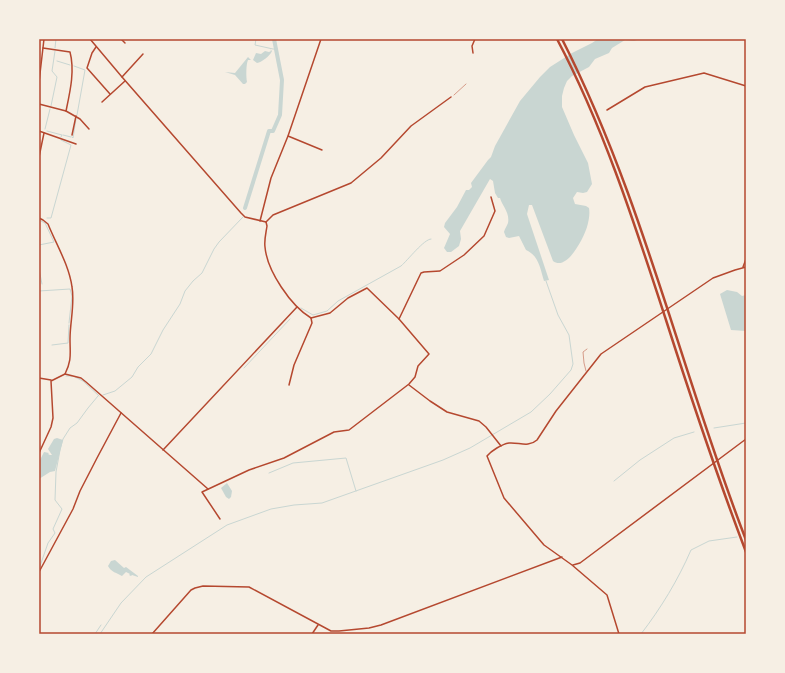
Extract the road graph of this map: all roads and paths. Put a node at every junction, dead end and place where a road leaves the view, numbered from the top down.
1 (44, 39) edge
2 (90, 39) edge
3 (122, 39) edge
4 (321, 39) edge
5 (475, 39) edge
6 (557, 39) edge
7 (562, 39) edge
8 (125, 43) dead end
9 (96, 46) junction
10 (43, 48) junction
11 (473, 53) dead end
12 (143, 54) dead end
13 (122, 77) junction
14 (125, 81) junction
15 (39, 82) edge
16 (466, 84) dead end
17 (746, 86) edge
18 (110, 94) junction
19 (451, 97) joint
20 (102, 102) dead end
21 (39, 104) edge
22 (607, 110) dead end
23 (66, 111) junction
24 (76, 116) junction
25 (89, 129) dead end
26 (39, 131) edge
27 (44, 133) junction
28 (72, 135) dead end
29 (288, 136) junction
30 (76, 144) dead end
31 (322, 150) dead end
32 (39, 156) edge
33 (491, 197) dead end
34 (39, 218) edge
35 (260, 221) junction
36 (266, 222) junction
37 (746, 259) edge
38 (745, 267) edge
39 (297, 307) junction
40 (311, 318) junction
41 (399, 319) junction
42 (587, 349) dead end
43 (587, 372) junction
44 (66, 374) junction
45 (39, 378) edge
46 (51, 380) junction
47 (409, 384) junction
48 (289, 385) dead end
49 (122, 413) junction
50 (746, 439) edge
51 (501, 446) junction
52 (163, 450) junction
53 (39, 452) edge
54 (208, 489) junction
55 (220, 519) dead end
56 (746, 540) edge
57 (746, 552) edge
58 (562, 557) junction
59 (572, 565) junction
60 (39, 572) edge
61 (318, 625) junction
62 (152, 634) edge
63 (312, 634) edge
64 (619, 634) edge

1 - 10 street
2 - 9 street
3 - 8 street
4 - 29 street
5 - 11 street
6 - 57 highway
7 - 56 highway
9 - 13 street
9 - 18 street
10 - 15 street
10 - 23 street
12 - 13 street
13 - 14 street
14 - 18 street
14 - 35 street
16 - 19 path
17 - 22 street
18 - 20 street
19 - 36 street
21 - 23 street
23 - 24 street
24 - 25 street
24 - 28 street
26 - 27 street
27 - 30 street
27 - 32 street
29 - 31 street
29 - 35 street
33 - 41 street
34 - 44 street
35 - 36 street
36 - 39 street
37 - 38 street
38 - 43 street
39 - 40 street
39 - 52 street
40 - 41 street
40 - 48 street
41 - 47 street
42 - 43 lane
43 - 51 street
44 - 46 street
44 - 49 street
45 - 46 street
46 - 53 street
47 - 51 street
47 - 54 street
49 - 52 street
49 - 60 street
50 - 59 street
51 - 58 street
52 - 54 street
54 - 55 street
58 - 59 street
58 - 61 street
59 - 64 street
61 - 62 street
61 - 63 street

